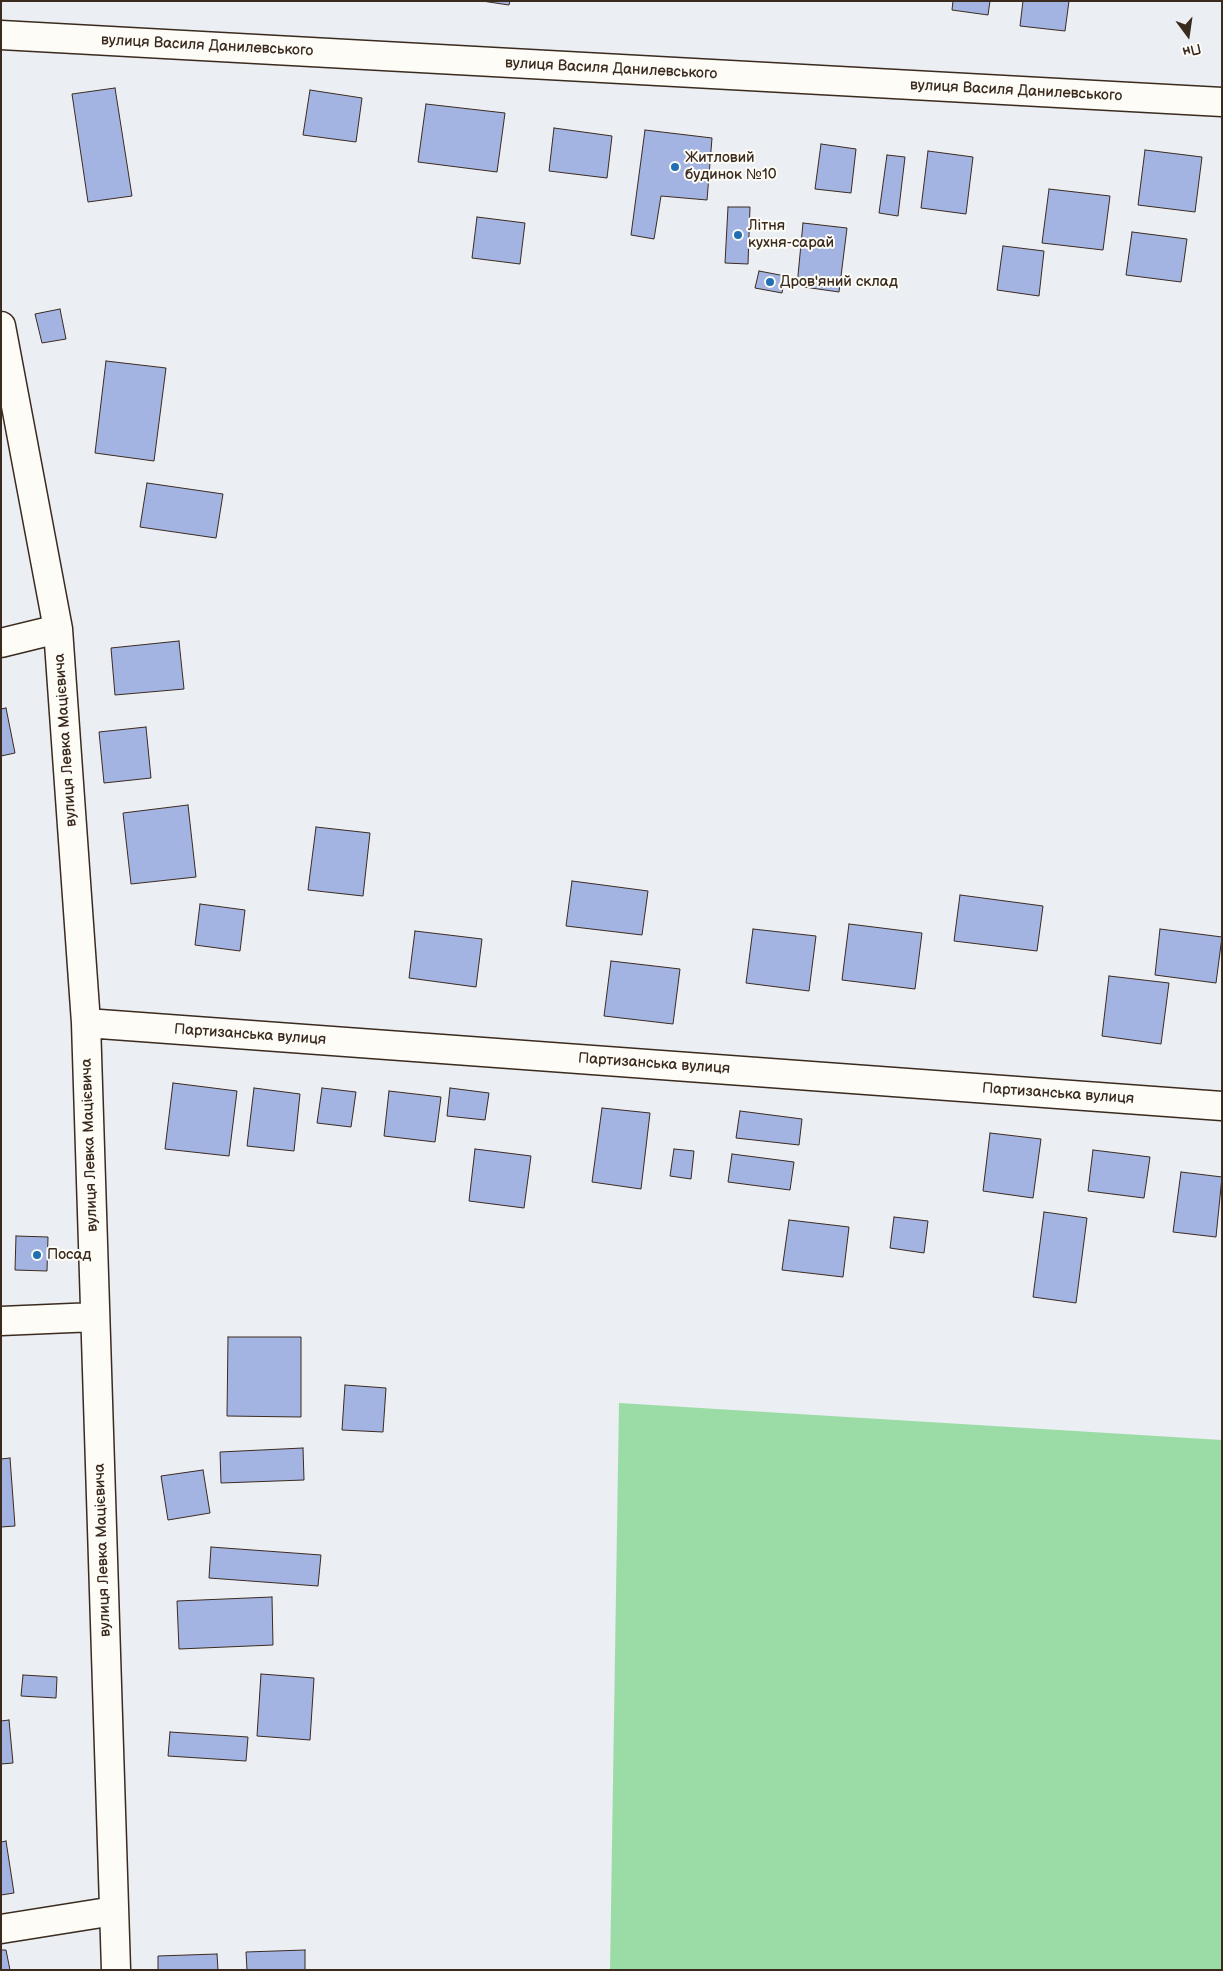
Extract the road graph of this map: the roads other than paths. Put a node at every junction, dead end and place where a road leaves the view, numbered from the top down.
1 (1, 35) edge
2 (1222, 102) edge
3 (1, 326) edge
4 (58, 628) junction
5 (1, 643) edge
6 (86, 1023) junction
7 (1222, 1106) edge
8 (95, 1317) junction
9 (1, 1321) edge
10 (114, 1910) junction
11 (1, 1928) edge
12 (116, 1970) edge

1 - 2 street, вулиця Василя Данилевського
3 - 4 street, вулиця Левка Мацієвича
4 - 5 street
4 - 6 street, вулиця Левка Мацієвича
6 - 7 street, Партизанська вулиця
6 - 8 street, вулиця Левка Мацієвича
8 - 9 street
8 - 10 street, вулиця Левка Мацієвича
10 - 11 street
10 - 12 street, вулиця Левка Мацієвича

